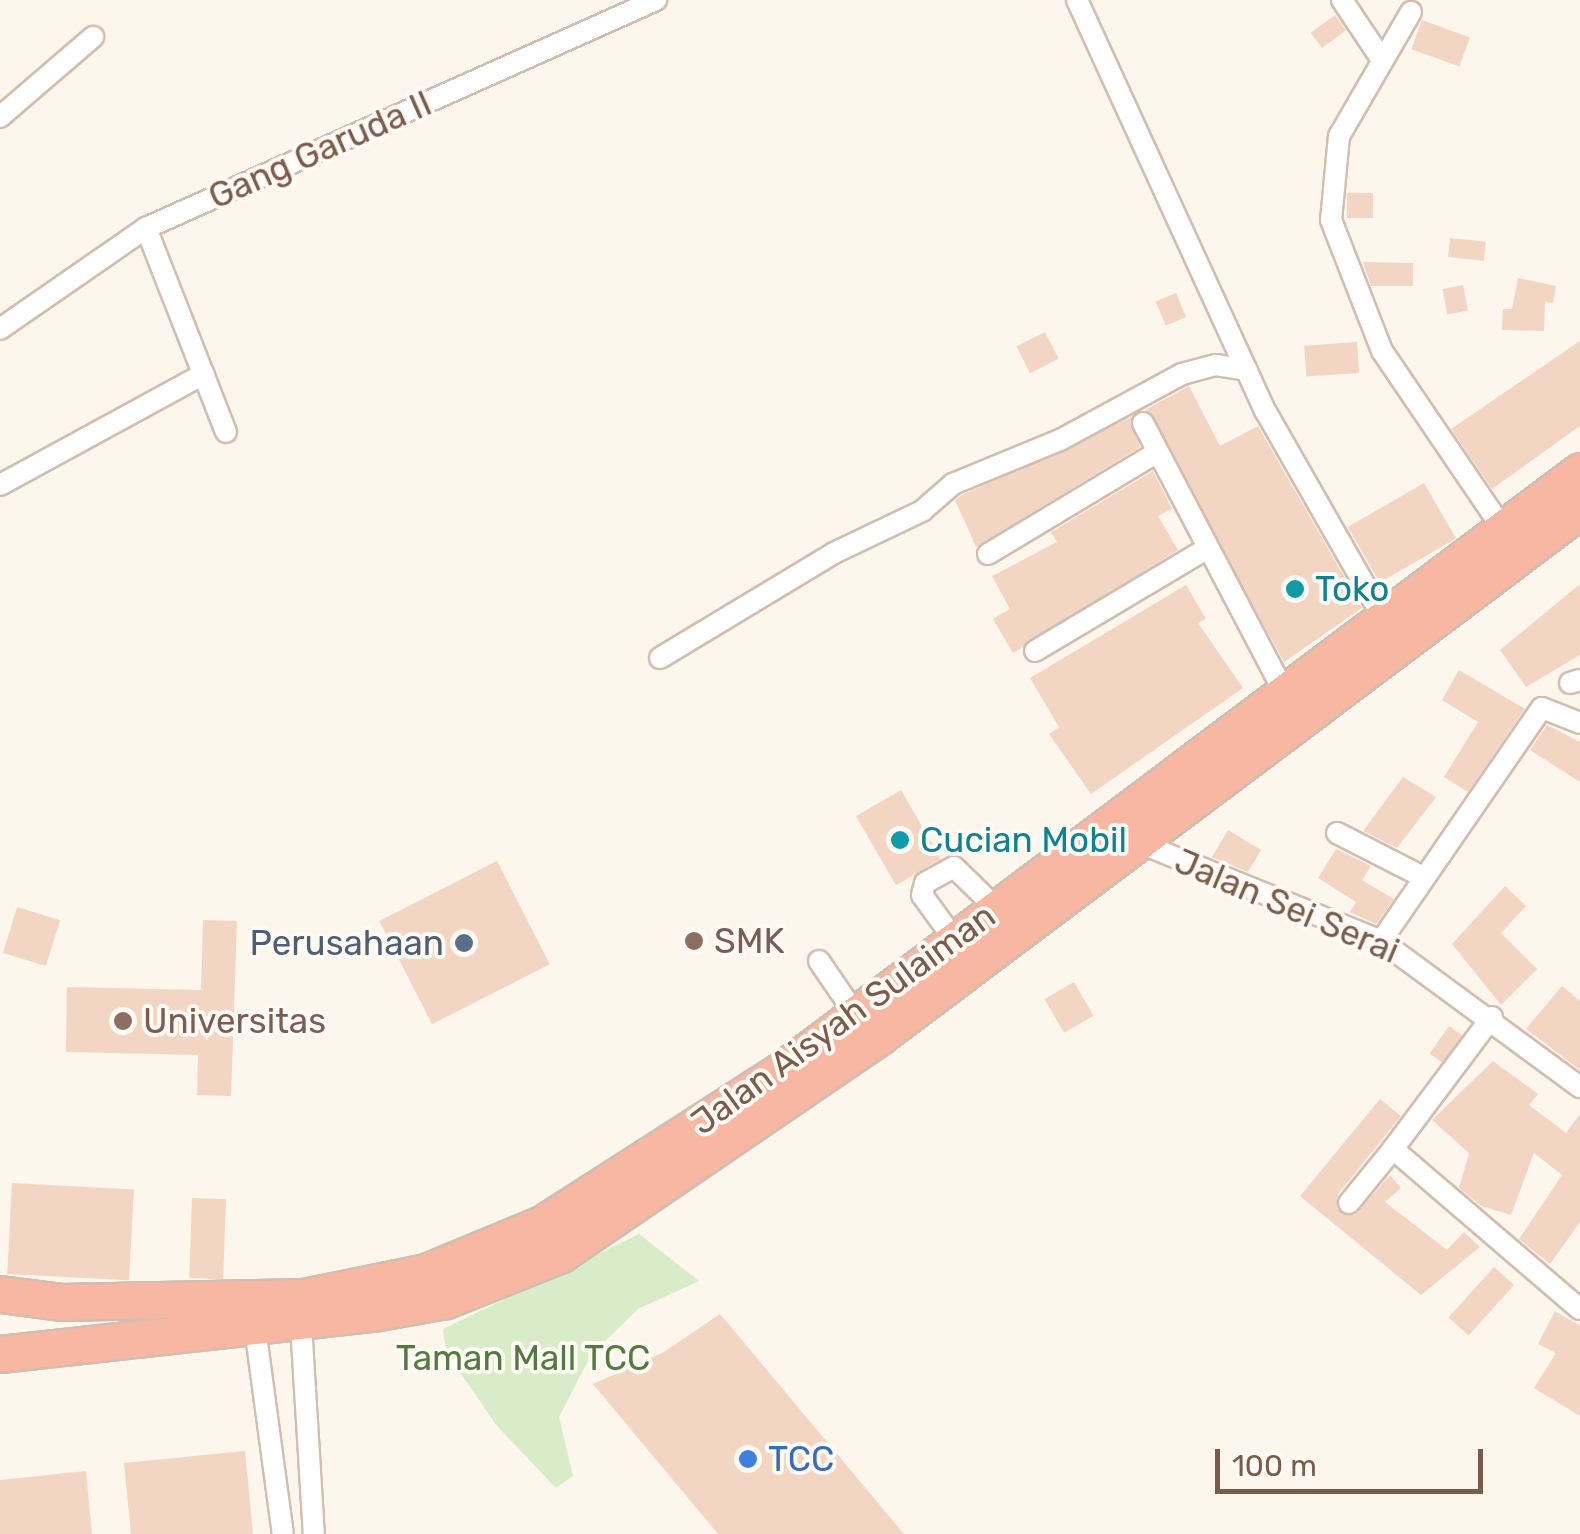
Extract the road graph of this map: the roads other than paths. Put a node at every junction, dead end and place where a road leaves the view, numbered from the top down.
1 (656, 0) edge
2 (1078, 0) edge
3 (1342, 0) edge
4 (1411, 12) dead end
5 (93, 38) dead end
6 (1382, 60) junction
7 (0, 117) edge
8 (146, 228) junction
9 (0, 329) edge
10 (1247, 370) junction
11 (204, 374) junction
12 (1143, 423) dead end
13 (226, 432) dead end
14 (1158, 452) junction
15 (1580, 471) edge
16 (0, 485) edge
17 (1580, 510) edge
18 (1503, 528) junction
19 (1208, 548) junction
20 (988, 554) dead end
21 (1383, 618) junction
22 (1035, 652) dead end
23 (660, 658) dead end
24 (1283, 690) junction
25 (1580, 723) edge
26 (1338, 833) dead end
27 (1133, 840) junction
28 (1423, 877) junction
29 (995, 907) junction
30 (954, 940) junction
31 (1381, 941) junction
32 (819, 960) dead end
33 (856, 1014) junction
34 (1492, 1017) junction
35 (788, 1083) junction
36 (1580, 1087) edge
37 (1393, 1150) junction
38 (1349, 1202) dead end
39 (0, 1294) edge
40 (1580, 1308) edge
41 (301, 1324) junction
42 (255, 1328) junction
43 (0, 1354) edge
44 (283, 1534) edge
45 (314, 1534) edge

1 - 8 street, Gang Garuda II
2 - 10 street
3 - 6 street
4 - 6 street
5 - 7 street
6 - 18 street
8 - 9 street, Gang Garuda II
8 - 11 street
10 - 21 street
10 - 23 street
11 - 13 street
11 - 16 street
12 - 14 street
14 - 19 street
14 - 20 street
15 - 18 highway, Jalan Aisyah Sulaiman
17 - 27 highway, Jalan Aisyah Sulaiman
18 - 21 highway, Jalan Aisyah Sulaiman
19 - 22 street
19 - 24 street
21 - 24 highway, Jalan Aisyah Sulaiman
24 - 29 highway, Jalan Aisyah Sulaiman
25 - 28 street
26 - 28 street
27 - 31 street, Jalan Sei Serai
27 - 35 highway, Jalan Aisyah Sulaiman
28 - 31 street
29 - 30 highway, Jalan Aisyah Sulaiman
29 - 30 street
30 - 33 highway, Jalan Aisyah Sulaiman
31 - 34 street, Jalan Sei Serai
32 - 33 street
33 - 35 highway, Jalan Aisyah Sulaiman
34 - 36 street, Jalan Sei Serai
34 - 37 street
35 - 39 highway, Jalan Aisyah Sulaiman
35 - 41 highway, Jalan Aisyah Sulaiman
37 - 38 street
37 - 40 street
41 - 42 highway, Jalan Aisyah Sulaiman
41 - 45 street
42 - 43 highway, Jalan Aisyah Sulaiman
42 - 44 street

